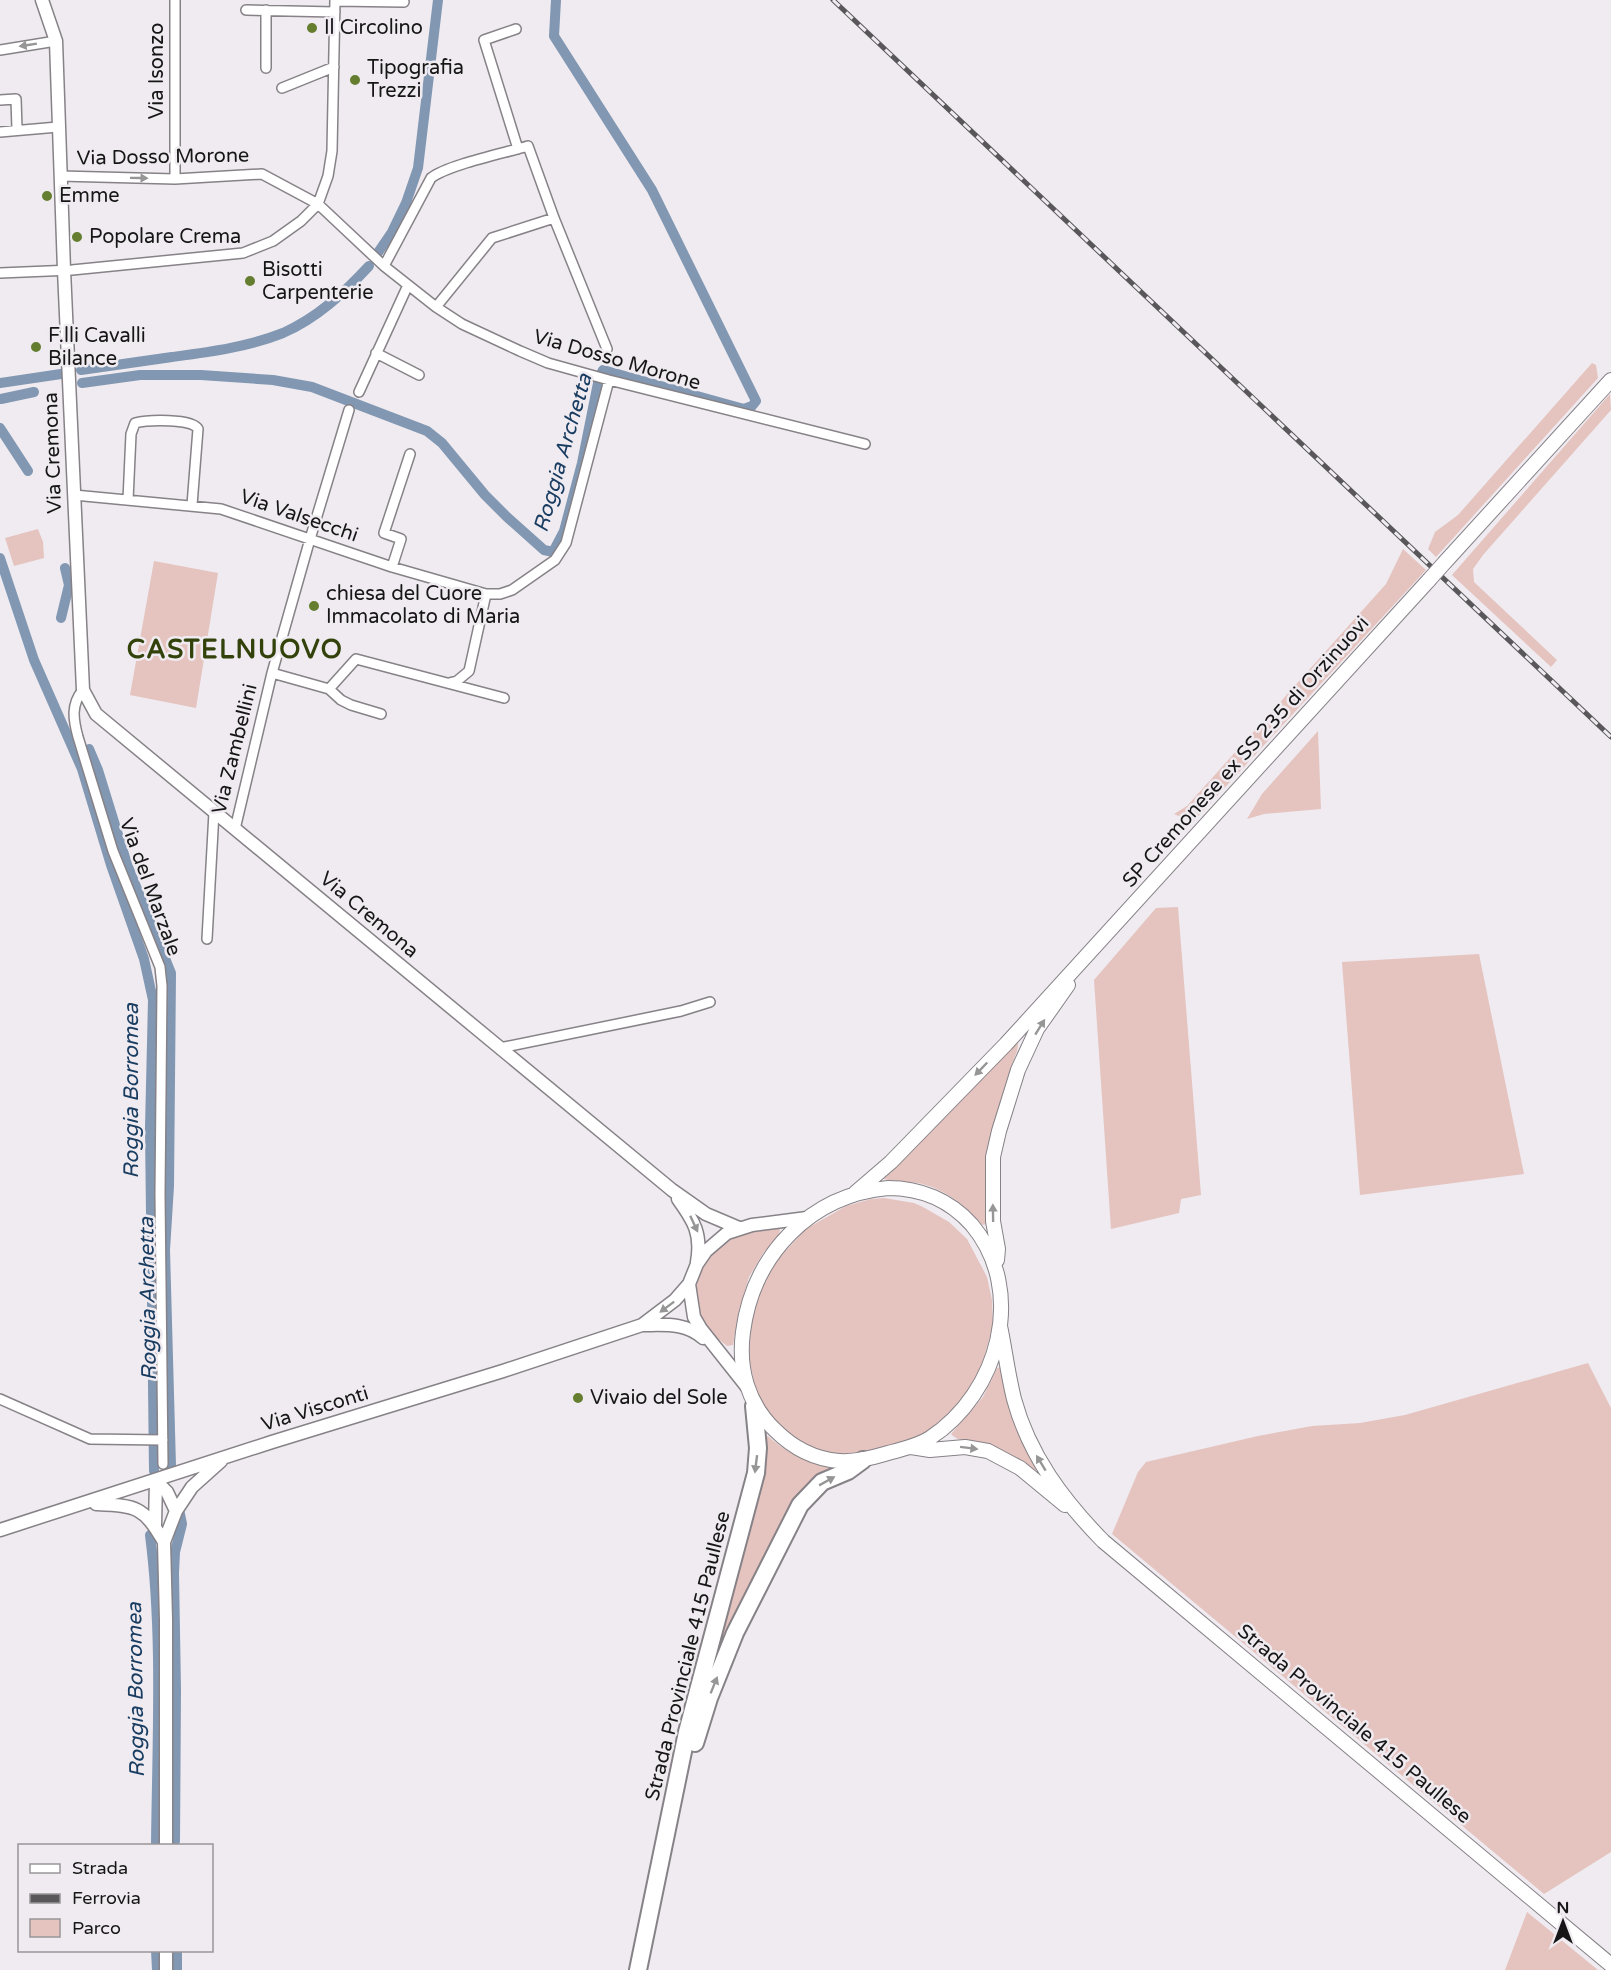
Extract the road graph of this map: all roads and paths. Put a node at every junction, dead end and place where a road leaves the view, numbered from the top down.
1 (42, 0) edge
2 (175, 0) edge
3 (335, 1) edge
4 (404, 2) dead end
5 (246, 10) dead end
6 (266, 10) junction
7 (335, 12) junction
8 (516, 29) dead end
9 (56, 41) junction
10 (0, 50) edge
11 (334, 67) junction
12 (266, 68) dead end
13 (282, 88) dead end
14 (0, 100) edge
15 (58, 127) junction
16 (17, 129) junction
17 (0, 132) edge
18 (518, 149) junction
19 (60, 176) junction
20 (176, 179) junction
21 (318, 204) junction
22 (554, 218) junction
23 (384, 266) junction
24 (64, 270) junction
25 (0, 273) edge
26 (408, 285) junction
27 (436, 307) junction
28 (607, 349) dead end
29 (376, 353) junction
30 (418, 375) dead end
31 (603, 378) junction
32 (1611, 380) edge
33 (359, 392) dead end
34 (349, 410) dead end
35 (865, 444) dead end
36 (410, 454) dead end
37 (74, 495) junction
38 (128, 500) junction
39 (192, 505) junction
40 (310, 539) junction
41 (392, 567) junction
42 (486, 594) junction
43 (272, 673) junction
44 (446, 684) junction
45 (329, 689) junction
46 (83, 690) junction
47 (504, 698) dead end
48 (381, 714) dead end
49 (214, 812) junction
50 (235, 829) junction
51 (207, 939) dead end
52 (1092, 949) junction
53 (710, 1002) dead end
54 (500, 1048) junction
55 (672, 1190) junction
56 (855, 1193) junction
57 (807, 1218) junction
58 (739, 1228) junction
59 (697, 1264) junction
60 (997, 1271) junction
61 (689, 1284) junction
62 (642, 1325) junction
63 (1000, 1326) junction
64 (717, 1350) junction
65 (747, 1387) junction
66 (0, 1399) edge
67 (754, 1406) junction
68 (163, 1440) junction
69 (911, 1447) junction
70 (224, 1458) junction
71 (863, 1460) junction
72 (163, 1464) dead end
73 (156, 1480) junction
74 (86, 1503) junction
75 (176, 1511) junction
76 (1074, 1511) junction
77 (155, 1526) junction
78 (0, 1530) edge
79 (164, 1542) junction
80 (669, 1821) junction
81 (166, 1844) edge
82 (166, 1952) edge
83 (1611, 1965) edge
84 (166, 1970) edge
85 (638, 1970) edge

1 - 9 street, Via Cremona
2 - 20 street, Via Isonzo
3 - 4 street
3 - 7 street
5 - 6 street
6 - 7 street
6 - 12 street
7 - 11 street
8 - 18 street
9 -> 10 street
9 - 15 street, Via Cremona
11 - 13 street
11 - 21 street
14 - 16 street
15 - 16 street
15 - 19 street, Via Cremona
16 - 17 street
18 - 22 street
18 - 23 street
19 -> 20 street, Via Dosso Morone
19 - 24 street, Via Cremona
20 - 21 street, Via Dosso Morone
21 - 23 street, Via Dosso Morone
21 - 24 street
22 - 27 street
22 - 28 street
23 - 26 street, Via Dosso Morone
24 - 25 street
24 - 37 street, Via Cremona
26 - 27 street, Via Dosso Morone
26 - 29 street
27 - 31 street, Via Dosso Morone
29 - 30 street
29 - 33 street
31 - 35 street, Via Dosso Morone
31 - 42 street, Via Valsecchi
32 - 52 main road, SP Cremonese ex SS 235 di Orzinuovi, bridge
34 - 40 street, Via Zambellini
36 - 41 street, Via Valsecchi
37 - 38 street, Via Valsecchi
37 - 46 street, Via Cremona
38 - 39 street, Via Valsecchi
38 - 39 street
39 - 40 street, Via Valsecchi
40 - 41 street, Via Valsecchi
40 - 43 street, Via Zambellini
41 - 42 street, Via Valsecchi
42 - 44 street
43 - 45 street
43 - 50 street, Via Zambellini
44 - 45 street
44 - 47 street
45 - 48 street
46 - 49 street, Via Cremona
46 - 68 street, Via del Marzale
49 - 50 street, Via Cremona
49 - 51 street
50 - 54 street, Via Cremona
52 -> 56 main road
60 -> 52 main road
53 - 54 street
54 - 55 street, Via Cremona
55 - 58 street, Via Cremona
55 -> 59 street, Via Cremona
56 - 57 main road
56 - 60 main road
57 - 58 street
57 - 65 main road
58 - 59 street
59 - 61 street
60 - 63 main road
61 -> 62 street
61 - 64 street
62 - 64 street
62 - 70 street, Via Visconti
63 - 69 main road
76 -> 63 main road, Strada Provinciale 415 Paullese
64 - 65 street
65 - 67 main road
66 - 68 street
67 - 71 main road
67 -> 80 highway, Strada Provinciale 415 Paullese
68 - 72 street, Via del Marzale
69 - 71 main road
69 -> 76 main road, Strada Provinciale 415 Paullese
70 - 73 street, Via Visconti
70 - 75 street
80 -> 71 highway, Strada Provinciale 415 Paullese
73 - 74 street, Via Visconti
73 - 75 street
73 - 77 street
74 - 77 street
74 - 78 street, Via Visconti
75 - 79 street
76 - 83 main road, Strada Provinciale 415 Paullese
77 - 79 street
79 - 81 street
80 - 85 highway
82 - 84 street

